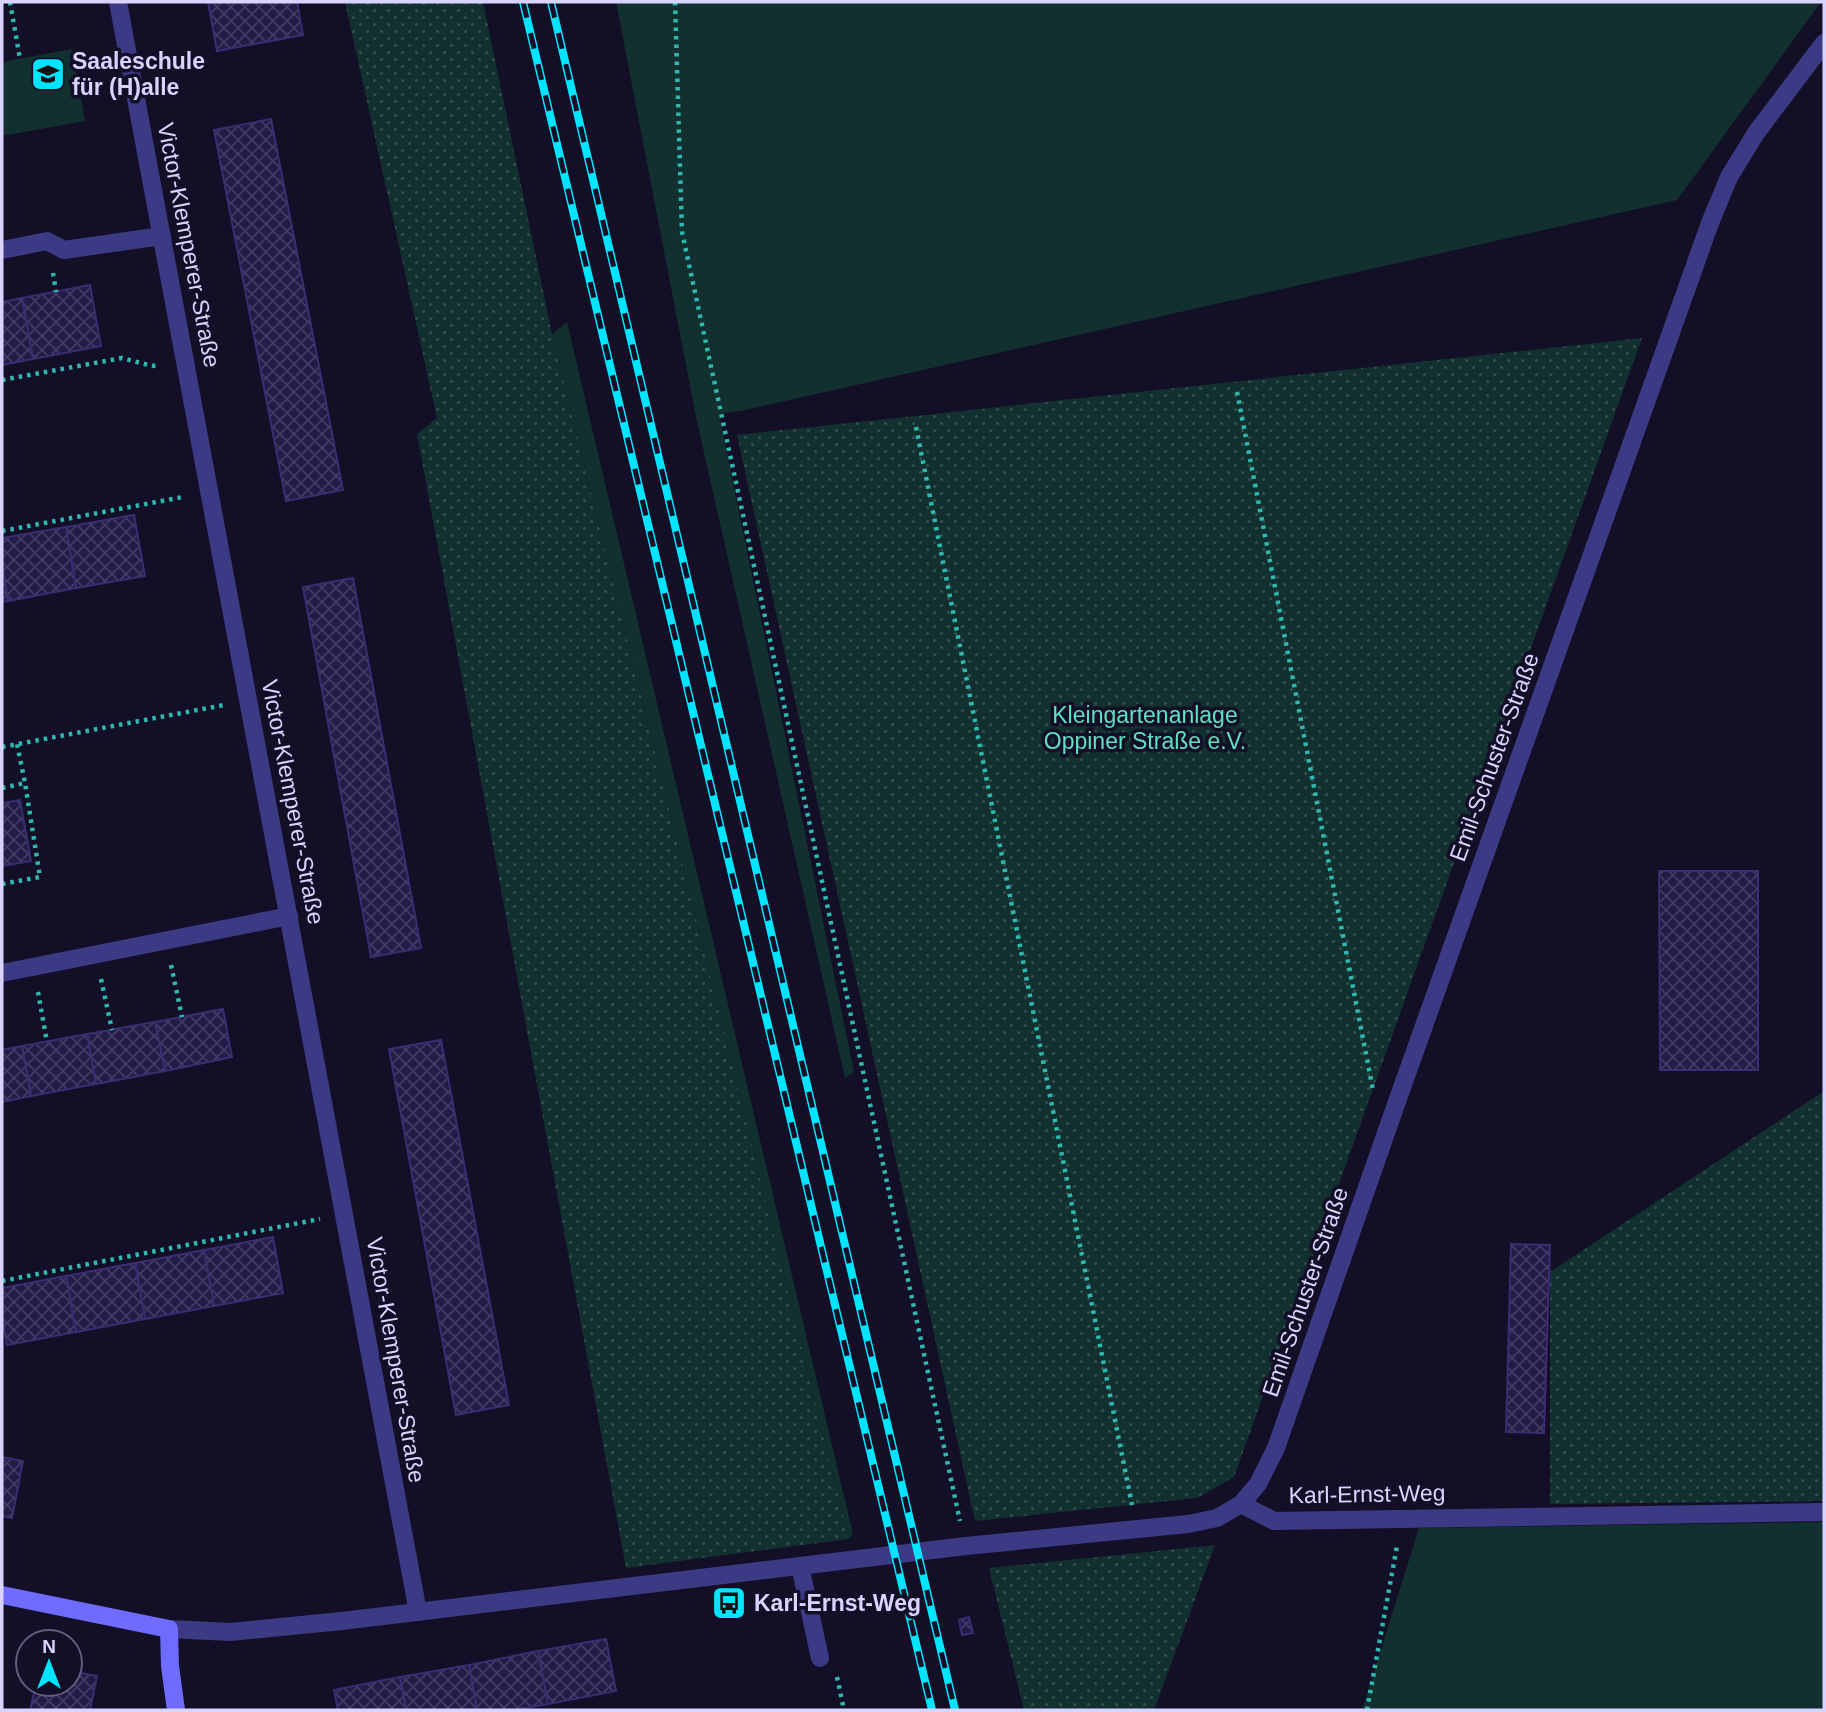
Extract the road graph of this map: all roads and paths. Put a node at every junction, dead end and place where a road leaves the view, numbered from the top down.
1 (10, 2) edge
2 (118, 2) edge
3 (675, 2) edge
4 (1824, 43) edge
5 (20, 59) dead end
6 (162, 236) junction
7 (2, 250) edge
8 (186, 360) junction
9 (2, 380) edge
10 (1237, 392) dead end
11 (916, 427) dead end
12 (210, 492) junction
13 (2, 531) edge
14 (248, 700) junction
15 (17, 744) junction
16 (2, 747) edge
17 (25, 783) junction
18 (2, 788) edge
19 (2, 884) edge
20 (289, 916) junction
21 (166, 940) junction
22 (2, 973) edge
23 (39, 997) dead end
24 (107, 1004) dead end
25 (182, 1017) dead end
26 (112, 1030) dead end
27 (47, 1042) dead end
28 (1394, 1110) junction
29 (345, 1215) junction
30 (2, 1281) edge
31 (1241, 1504) junction
32 (1824, 1511) edge
33 (1403, 1517) junction
34 (1136, 1530) junction
35 (966, 1546) junction
36 (800, 1566) junction
37 (2, 1595) edge
38 (418, 1612) junction
39 (169, 1629) junction
40 (820, 1658) dead end
41 (176, 1710) edge
42 (1367, 1710) edge

1 - 5 path
2 - 6 street, Victor-Klemperer-Straße
3 - 35 path
4 - 28 street, Emil-Schuster-Straße
6 - 7 street
6 - 8 street, Victor-Klemperer-Straße
8 - 9 path
8 - 12 street, Victor-Klemperer-Straße
10 - 28 path
11 - 34 path
12 - 13 path
12 - 14 street, Victor-Klemperer-Straße
14 - 15 path
14 - 20 street, Victor-Klemperer-Straße
15 - 16 path
15 - 17 path
17 - 18 path
17 - 19 path
20 - 21 street
20 - 29 street, Victor-Klemperer-Straße
21 - 22 street
21 - 25 path
23 - 27 path
24 - 26 path
28 - 31 street, Emil-Schuster-Straße
29 - 30 path
29 - 38 street, Victor-Klemperer-Straße
31 - 33 street, Karl-Ernst-Weg
31 - 34 street
32 - 33 street, Karl-Ernst-Weg
33 - 42 path
34 - 35 street
35 - 36 street
36 - 38 street
36 - 40 street
37 - 39 street
38 - 39 street
39 - 41 street

